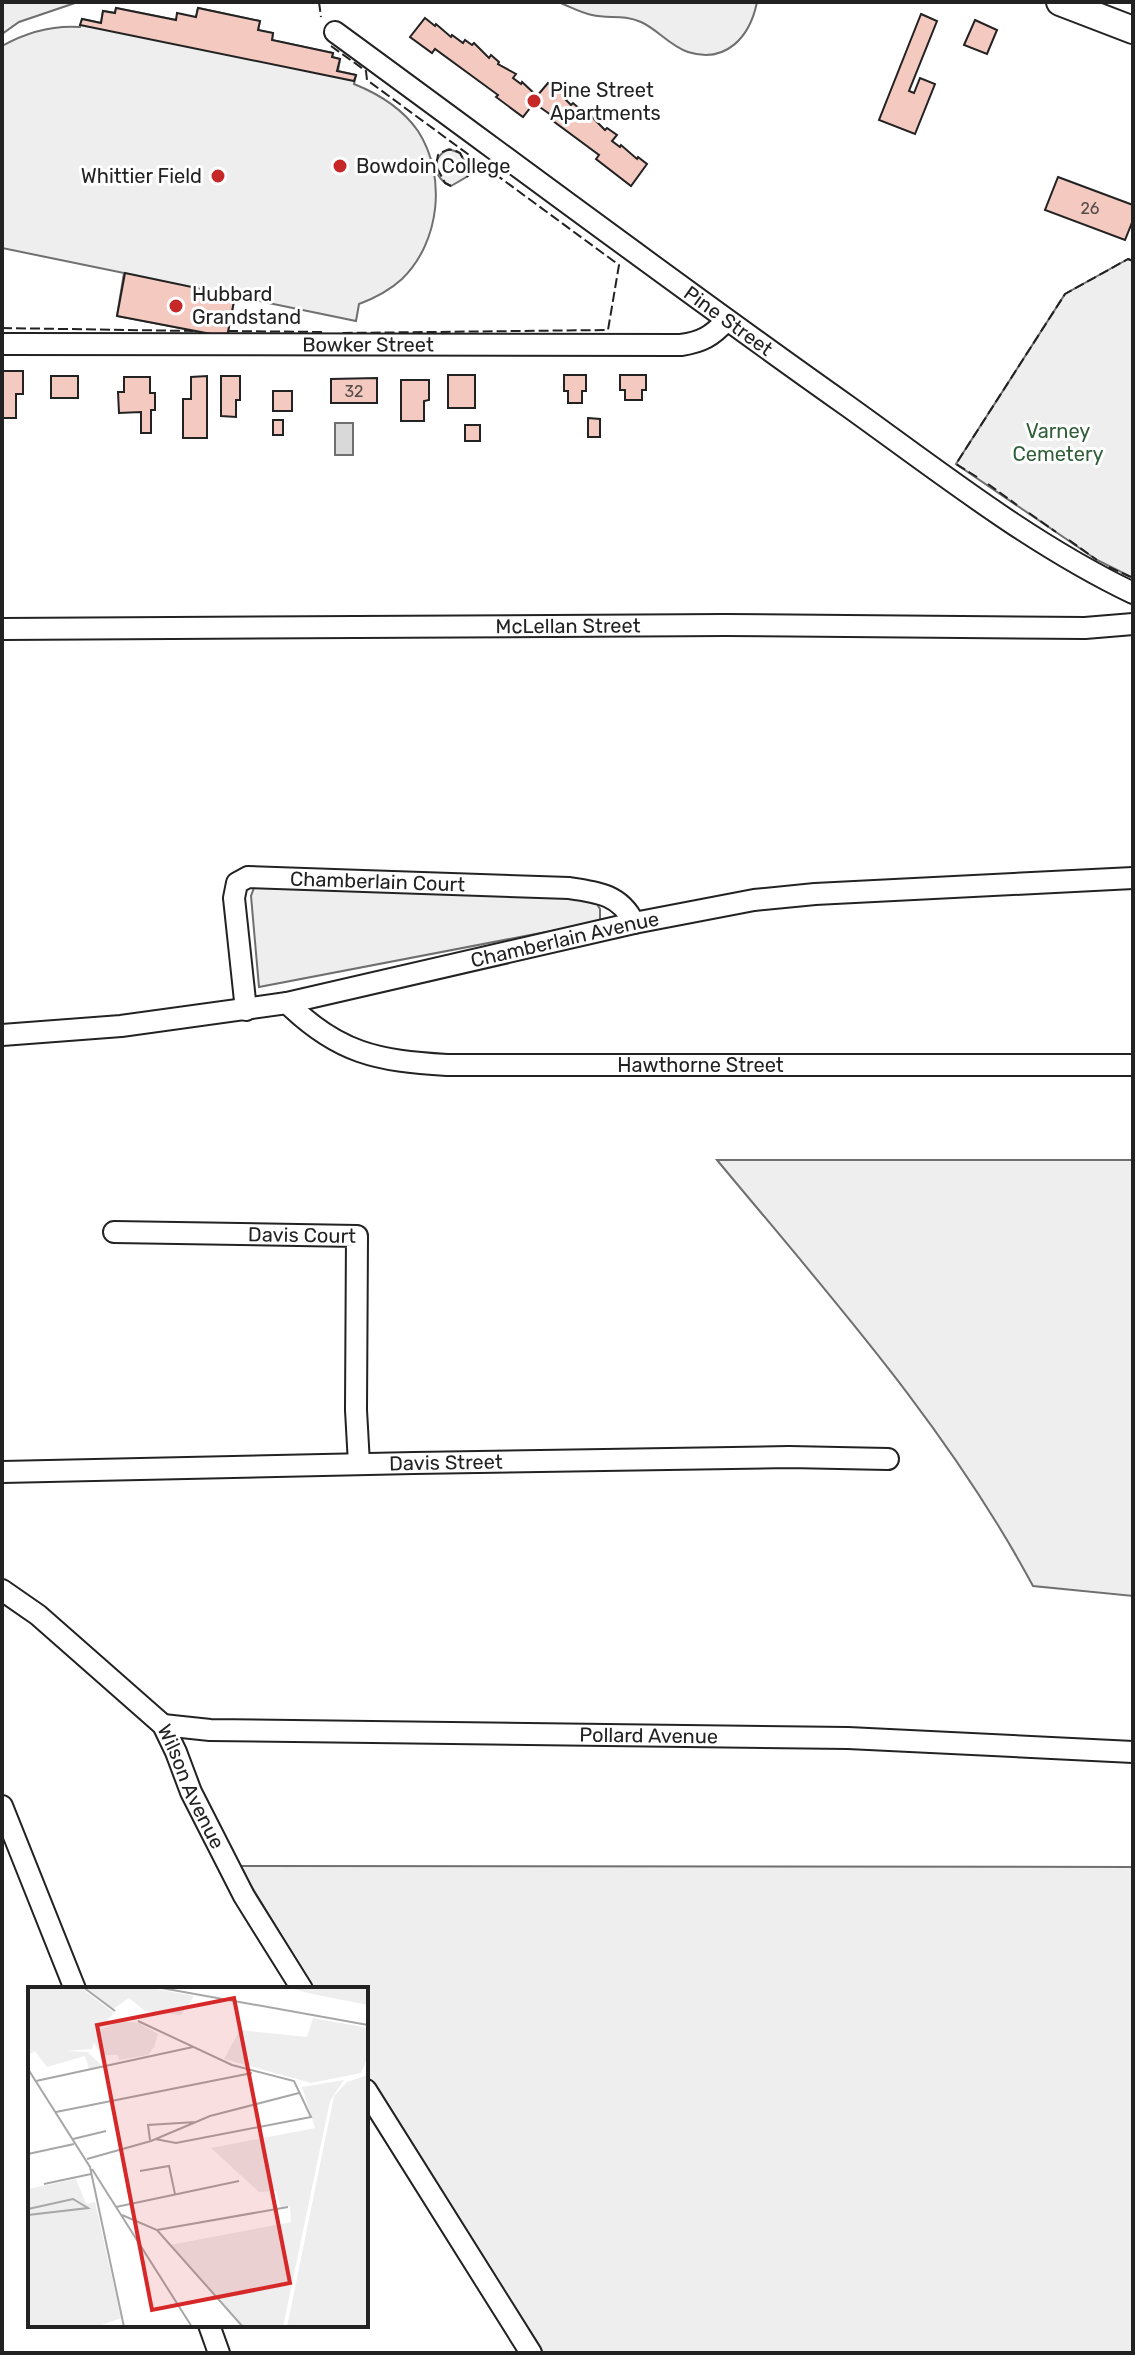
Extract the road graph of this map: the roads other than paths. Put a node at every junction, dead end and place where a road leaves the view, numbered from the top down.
1 (1060, 2) edge
2 (1133, 30) edge
3 (335, 32) dead end
4 (726, 321) junction
5 (2, 344) edge
6 (1133, 593) edge
7 (1133, 624) edge
8 (2, 629) edge
9 (1133, 878) edge
10 (634, 923) junction
11 (287, 1003) junction
12 (246, 1010) junction
13 (2, 1035) edge
14 (1133, 1065) edge
15 (114, 1232) dead end
16 (888, 1459) dead end
17 (359, 1464) junction
18 (2, 1472) edge
19 (2, 1590) edge
20 (163, 1725) junction
21 (1133, 1752) edge
22 (2, 1806) edge
23 (74, 1987) edge
24 (301, 1987) edge
25 (368, 2093) edge
26 (210, 2327) edge
27 (219, 2353) edge
28 (531, 2353) edge

1 - 2 main road
3 - 4 street, Pine Street
4 - 5 street, Bowker Street
4 - 6 street, Pine Street
7 - 8 street, McLellan Street
9 - 10 street, Chamberlain Avenue
10 - 11 street, Chamberlain Avenue
10 - 12 street, Chamberlain Court
11 - 12 street, Chamberlain Avenue
11 - 14 street, Hawthorne Street
12 - 13 street, Chamberlain Avenue
15 - 17 street, Davis Court
16 - 17 street, Davis Street
17 - 18 street, Davis Street
19 - 20 street, Wilson Avenue
20 - 21 street, Pollard Avenue
20 - 24 street, Wilson Avenue
22 - 23 street
25 - 28 street
26 - 27 street

